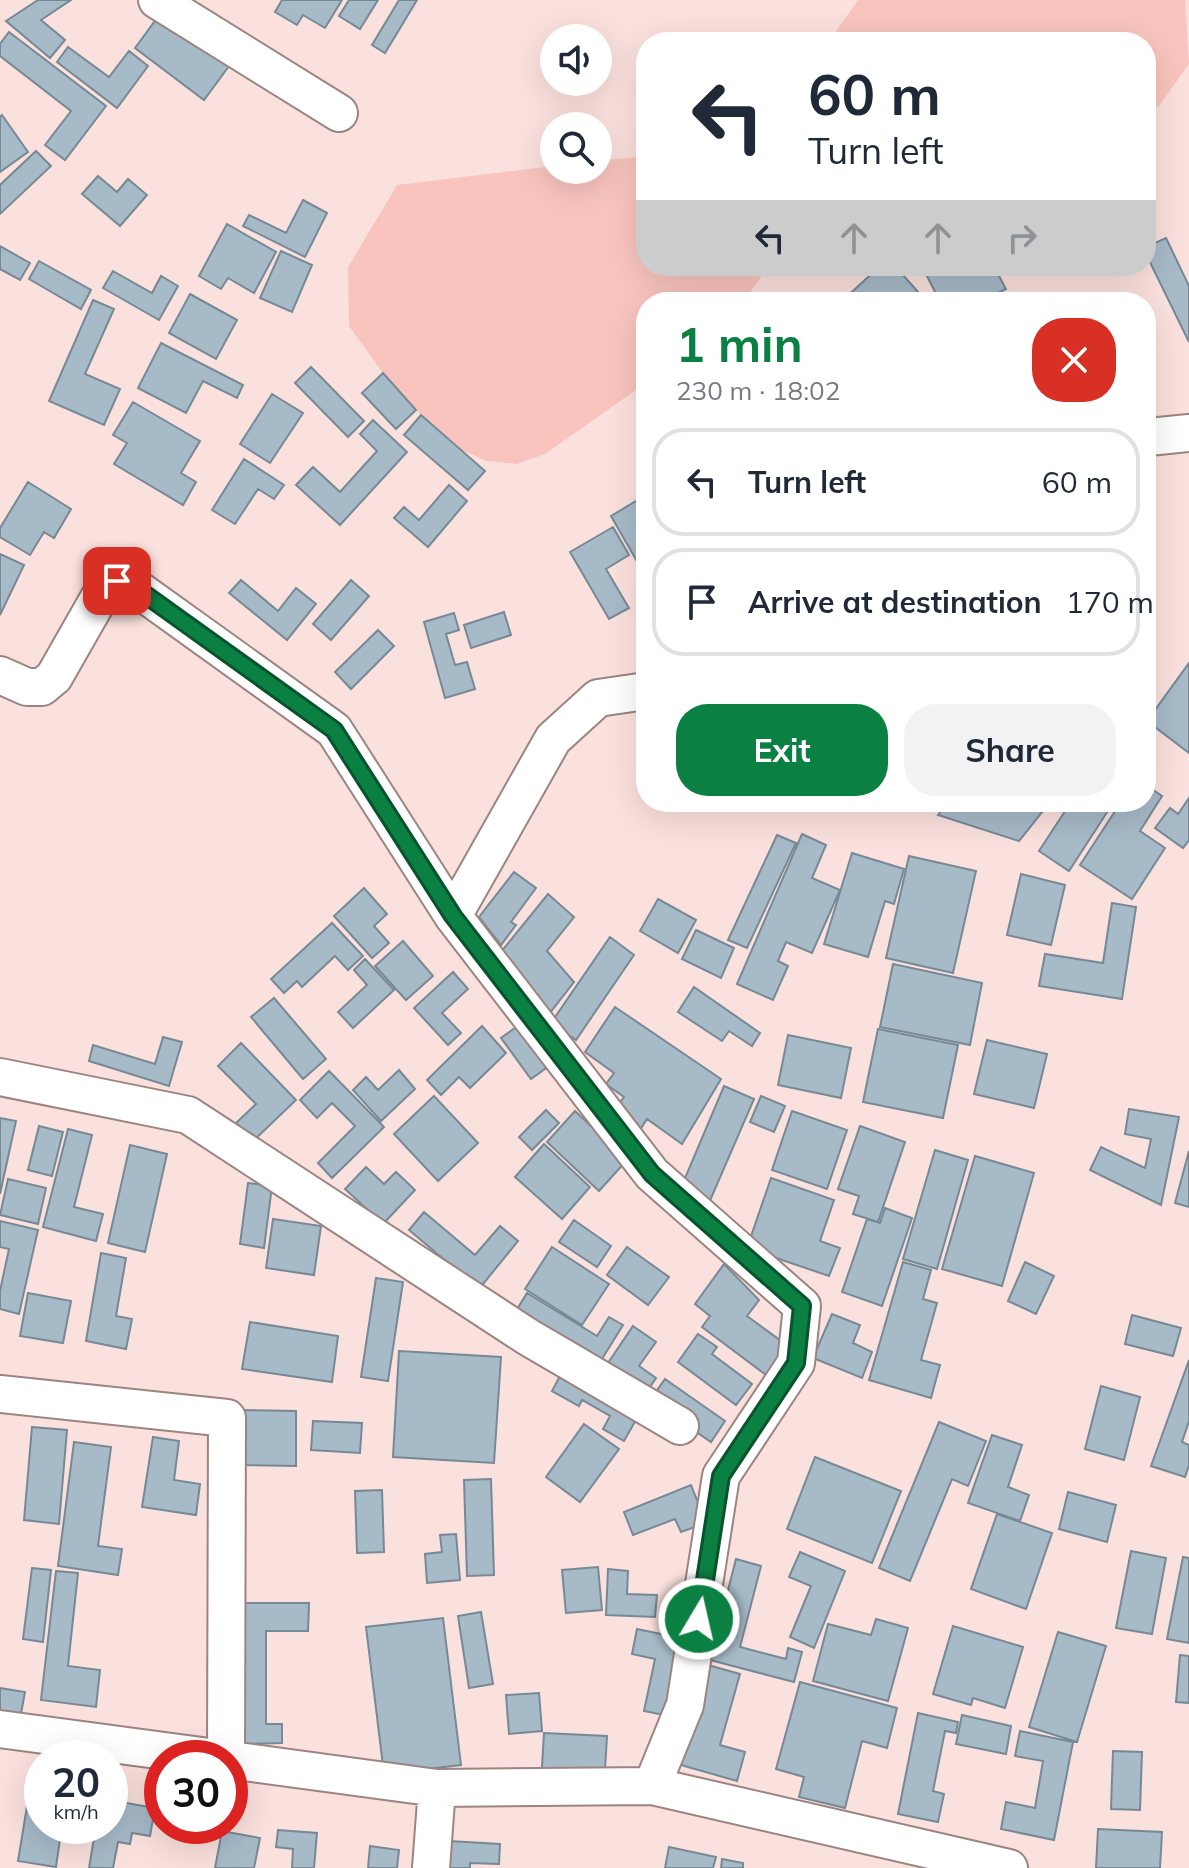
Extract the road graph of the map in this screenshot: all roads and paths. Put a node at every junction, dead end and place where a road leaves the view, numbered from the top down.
1 (157, 0) edge
2 (339, 113) dead end
3 (1189, 433) edge
4 (1156, 436) edge
5 (0, 675) edge
6 (636, 692) edge
7 (453, 916) junction
8 (0, 1077) edge
9 (0, 1394) edge
10 (680, 1426) dead end
11 (0, 1729) edge
12 (228, 1740) edge
13 (144, 1748) edge
14 (248, 1762) edge
15 (652, 1786) junction
16 (437, 1788) junction
17 (431, 1868) edge
18 (1009, 1868) edge

1 - 2 street
3 - 4 street
5 - 7 street
6 - 7 street
7 - 15 street
8 - 10 street
9 - 12 street
11 - 13 street
14 - 16 street
15 - 16 street
15 - 18 street
16 - 17 street

